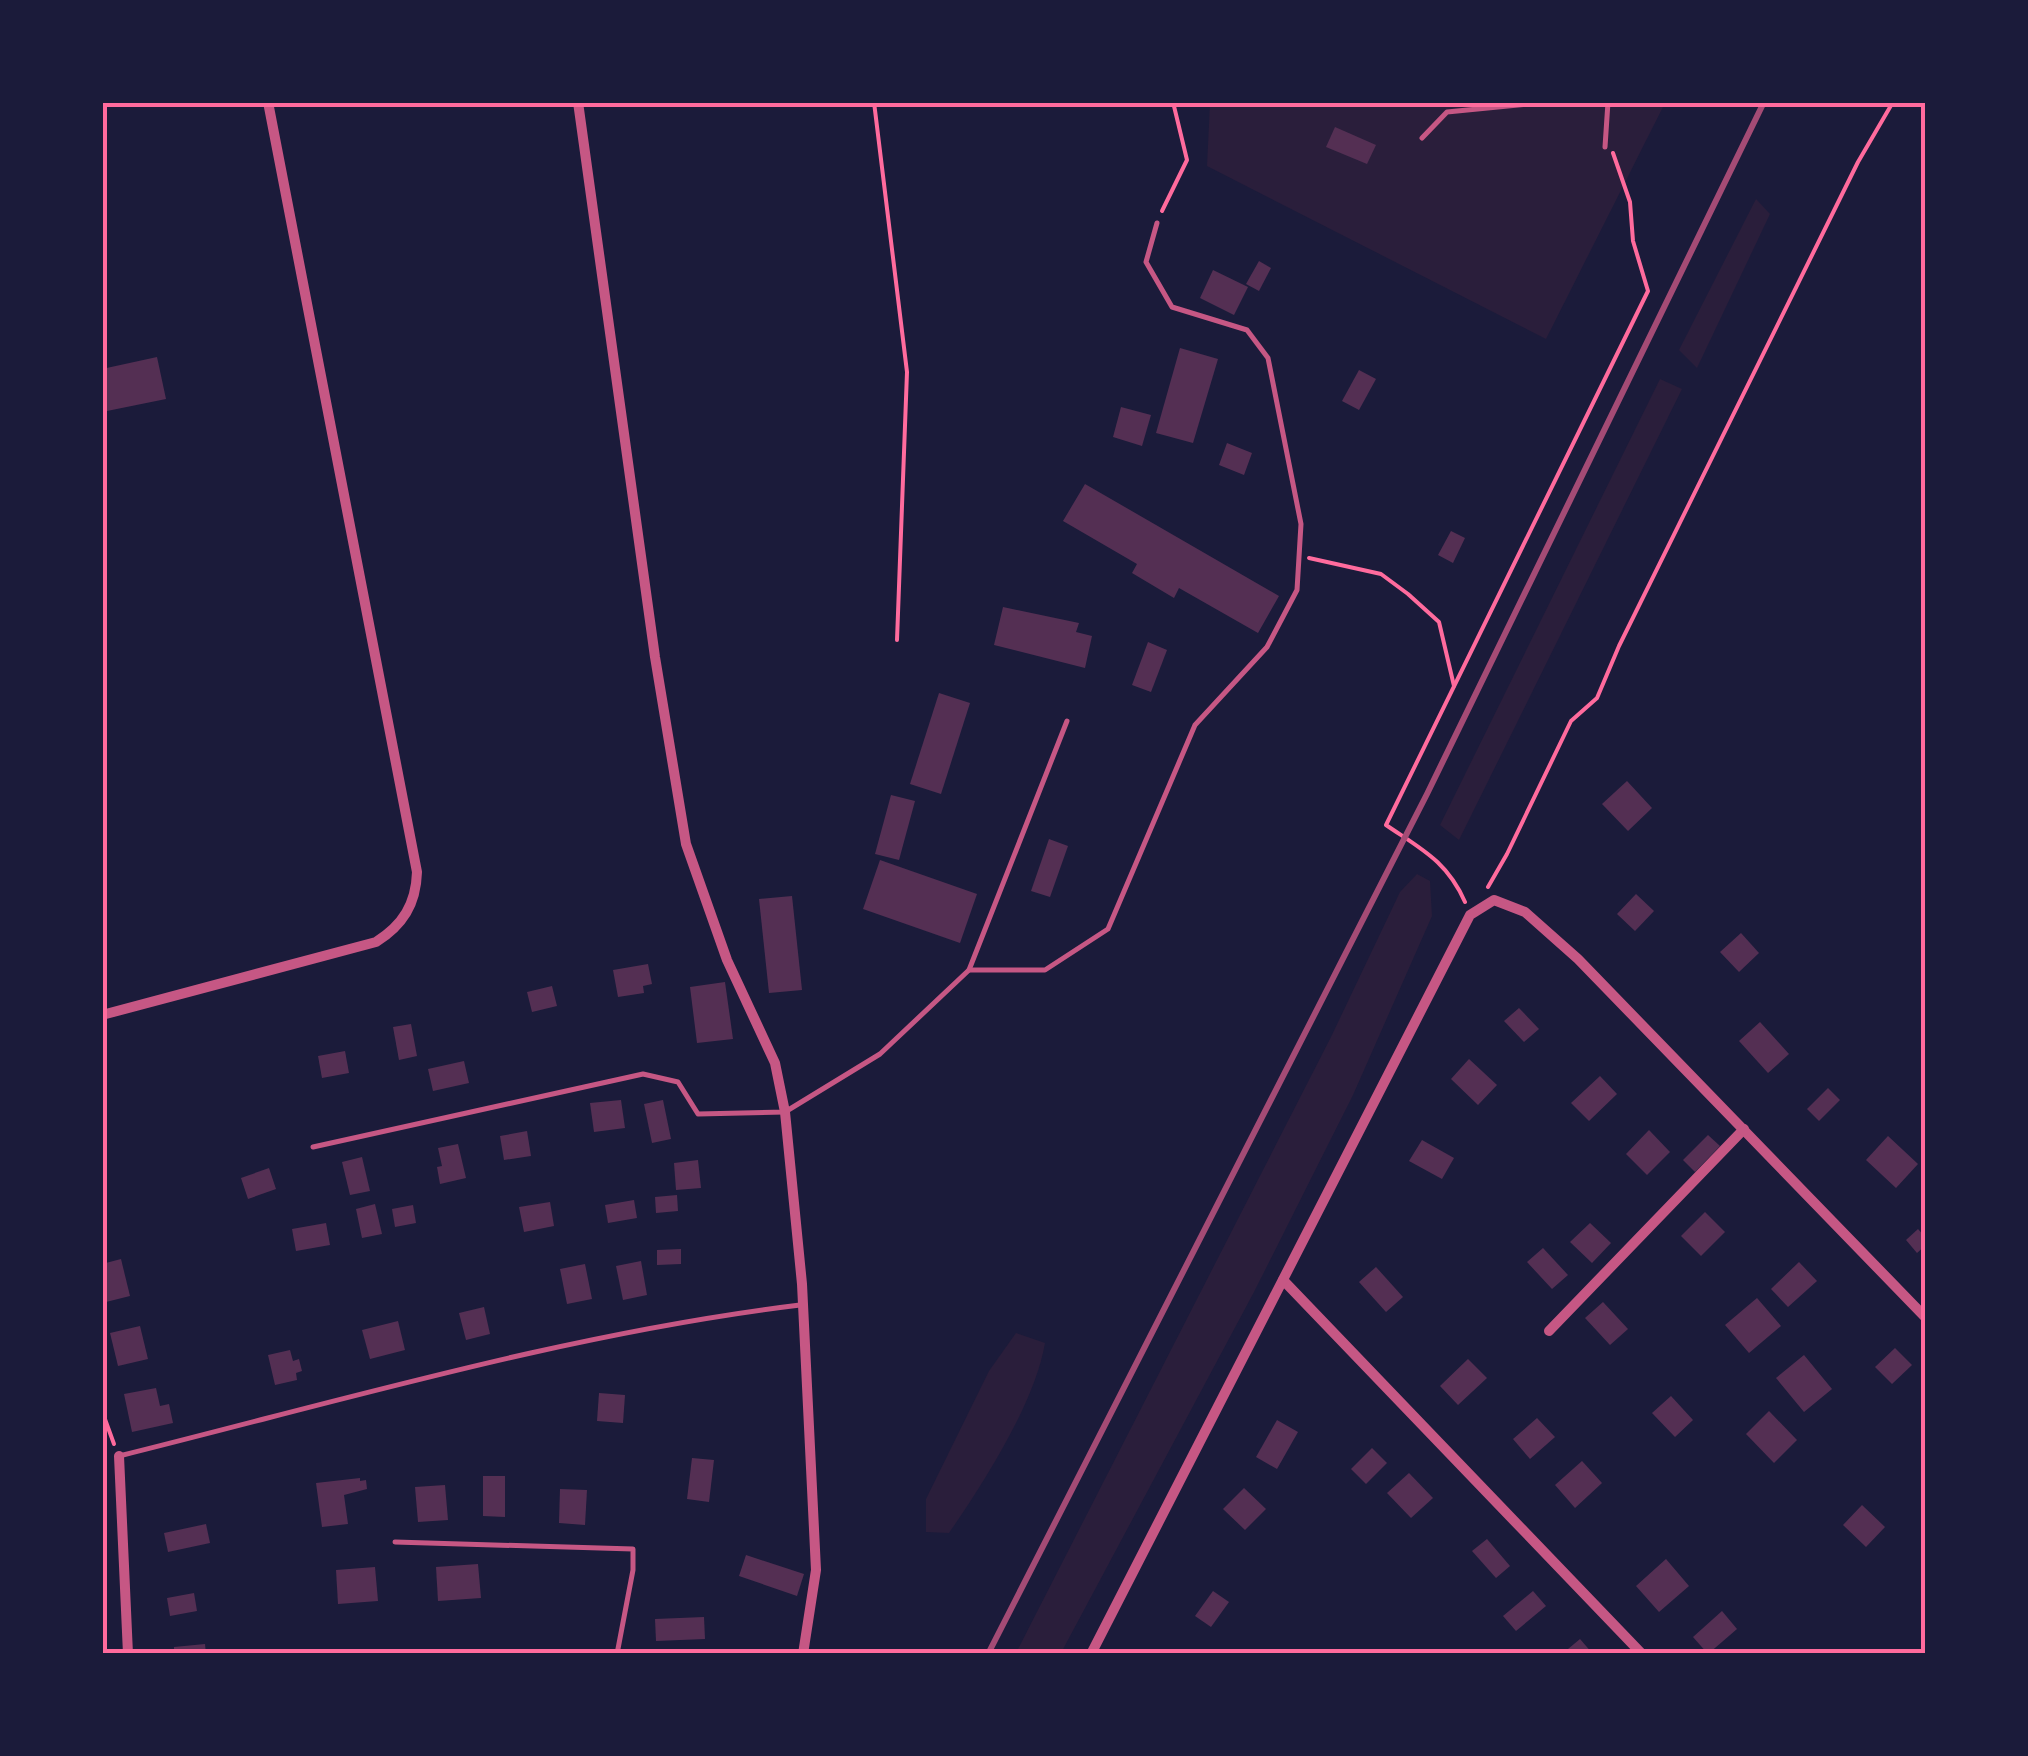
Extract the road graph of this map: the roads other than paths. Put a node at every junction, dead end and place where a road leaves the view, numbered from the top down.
1 (268, 102) edge
2 (578, 102) edge
3 (1548, 102) edge
4 (1608, 102) edge
5 (1422, 138) dead end
6 (1605, 147) dead end
7 (1156, 222) road end
8 (1068, 721) dead end
9 (969, 970) junction
10 (102, 1015) edge
11 (785, 1112) junction
12 (1744, 1129) junction
13 (313, 1147) dead end
14 (1283, 1280) junction
15 (804, 1304) junction
16 (1926, 1318) edge
17 (1549, 1331) dead end
18 (119, 1456) joint
19 (395, 1542) dead end
20 (128, 1654) edge
21 (617, 1654) edge
22 (804, 1654) edge
23 (1091, 1654) edge
24 (1642, 1654) edge

1 - 10 street
2 - 11 street
3 - 5 lane
4 - 6 lane
7 - 9 lane
8 - 9 lane
9 - 11 lane
11 - 13 lane
11 - 15 street
12 - 14 street
12 - 16 street
12 - 17 street
14 - 23 street
14 - 24 street
15 - 18 lane
15 - 22 street
18 - 20 street
19 - 21 lane

